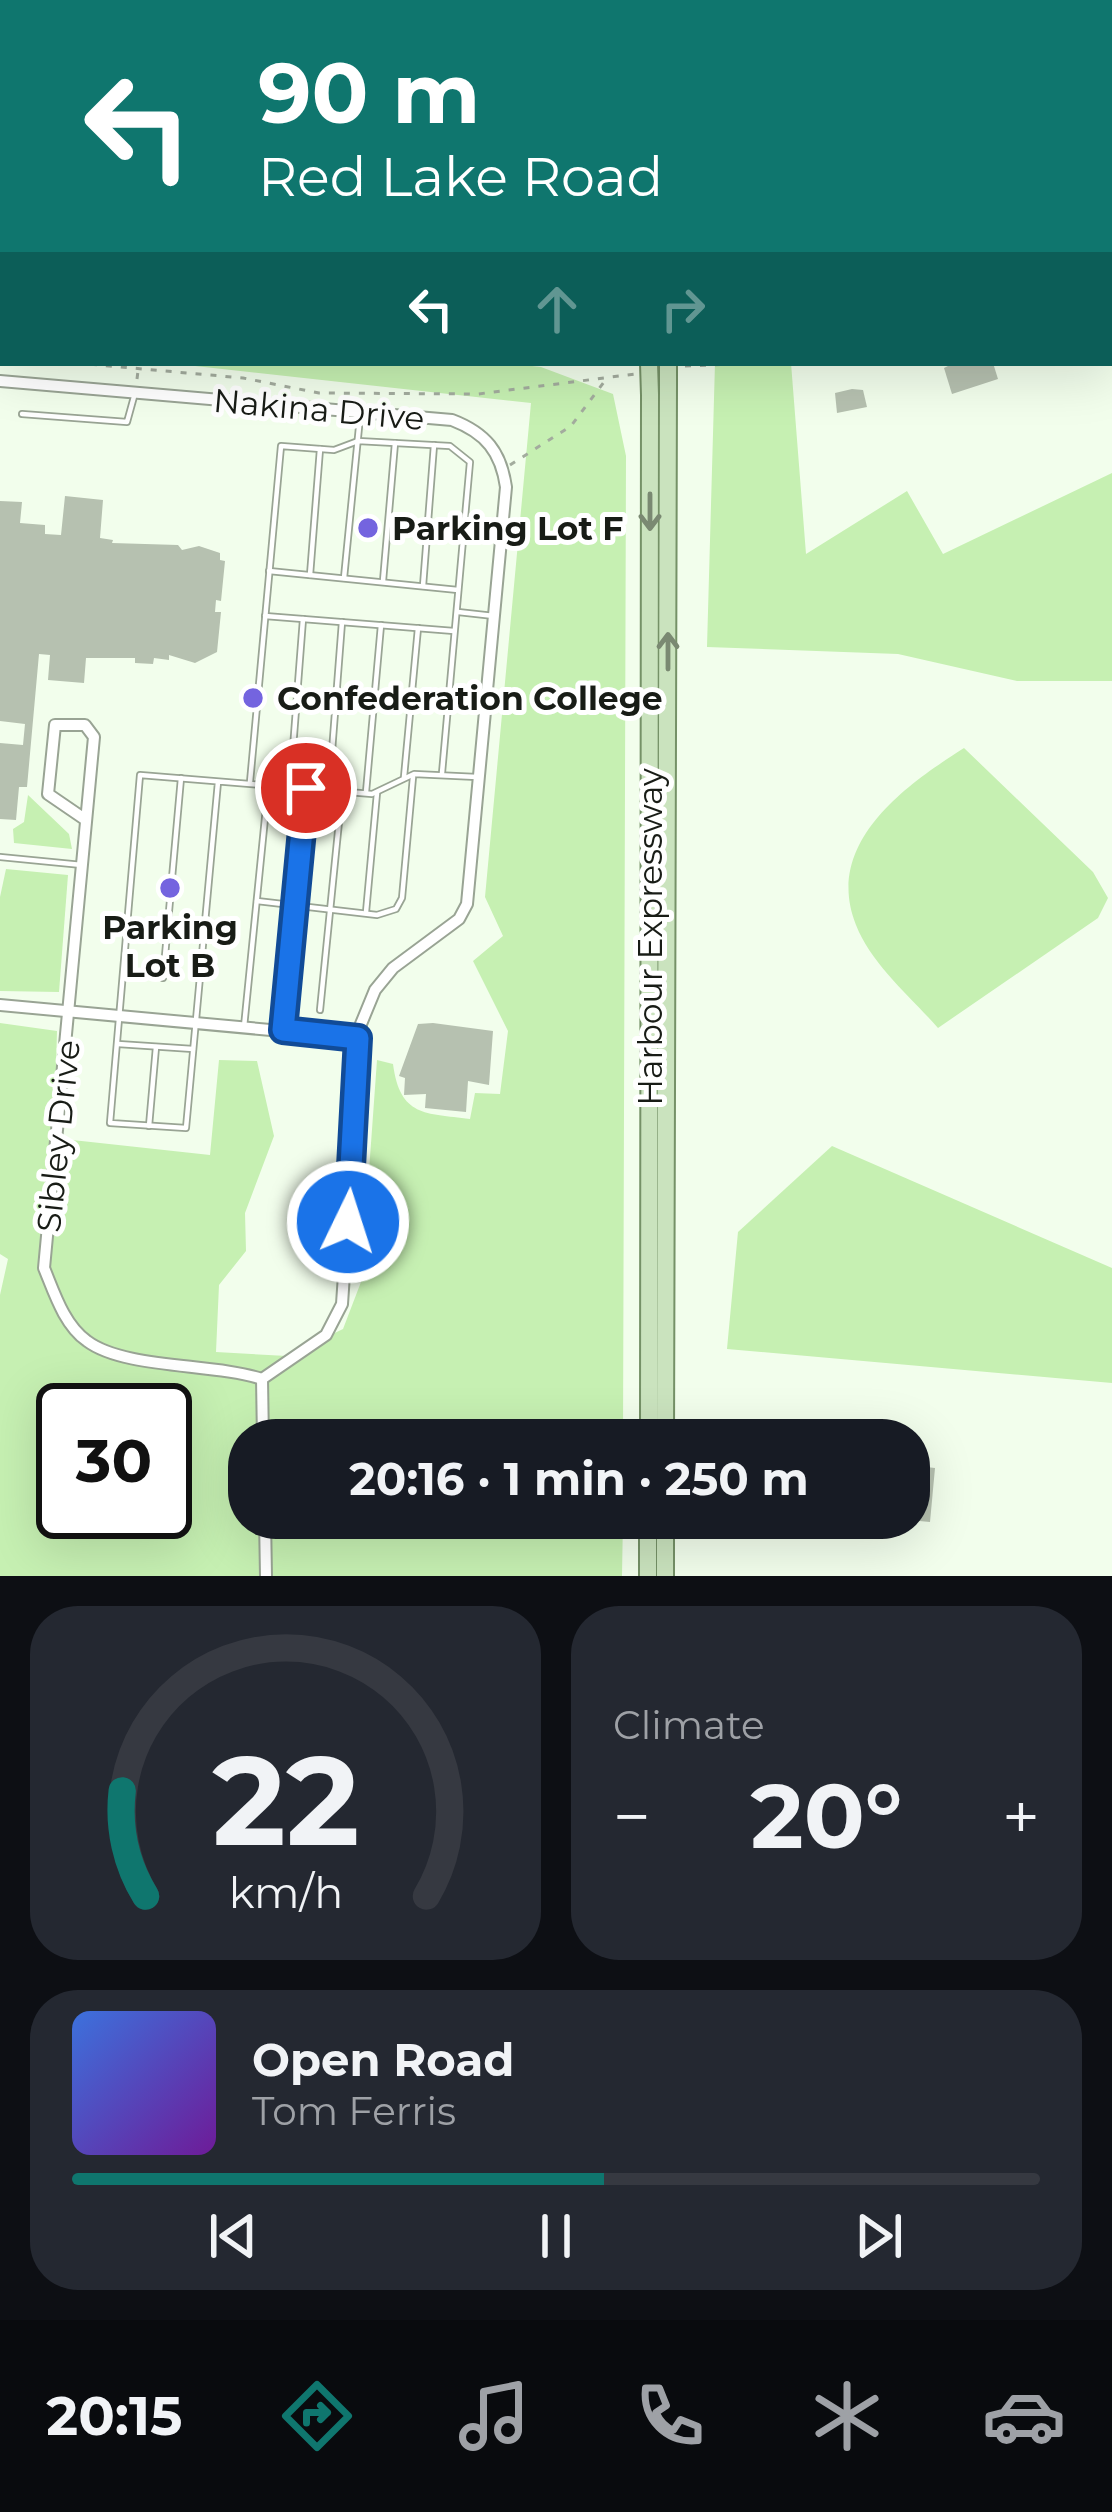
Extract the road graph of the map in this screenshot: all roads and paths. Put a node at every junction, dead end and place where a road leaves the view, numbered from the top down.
1 (138, 366) edge
2 (730, 366) edge
3 (648, 368) edge
4 (669, 372) edge
5 (607, 378) junction
6 (0, 381) edge
7 (136, 393) junction
8 (361, 412) junction
9 (22, 414) dead end
10 (358, 441) junction
11 (395, 443) junction
12 (434, 445) junction
13 (320, 449) junction
14 (503, 468) junction
15 (269, 571) junction
16 (310, 575) junction
17 (344, 578) junction
18 (383, 582) junction
19 (423, 586) junction
20 (458, 590) junction
21 (456, 612) junction
22 (265, 616) junction
23 (494, 616) junction
24 (303, 619) junction
25 (342, 622) junction
26 (381, 625) junction
27 (418, 628) junction
28 (454, 631) junction
29 (442, 772) junction
30 (414, 774) junction
31 (480, 777) junction
32 (181, 778) junction
33 (404, 778) junction
34 (218, 782) junction
35 (250, 784) junction
36 (268, 785) junction
37 (290, 787) junction
38 (306, 788) junction
39 (328, 790) junction
40 (343, 792) junction
41 (377, 793) junction
42 (366, 794) junction
43 (86, 820) junction
44 (0, 857) edge
45 (82, 865) junction
46 (257, 901) junction
47 (295, 905) junction
48 (330, 909) junction
49 (366, 914) junction
50 (163, 978) dead end
51 (0, 1005) edge
52 (320, 1010) dead end
53 (70, 1012) junction
54 (120, 1016) junction
55 (195, 1023) junction
56 (244, 1027) junction
57 (283, 1030) junction
58 (358, 1038) junction
59 (118, 1044) junction
60 (156, 1047) junction
61 (193, 1049) junction
62 (149, 1126) junction
63 (262, 1379) junction
64 (263, 1419) edge
65 (649, 1419) edge
66 (665, 1419) edge
67 (265, 1539) edge
68 (648, 1539) edge
69 (665, 1539) edge
70 (266, 1576) edge
71 (648, 1576) edge
72 (664, 1576) edge

1 - 5 path
1 - 7 path
2 - 4 path
3 - 5 path
3 -> 65 main road, Harbour Expressway, bridge
66 -> 4 main road, Harbour Expressway
5 - 14 path
6 - 7 street, Nakina Drive
7 - 8 street, Nakina Drive
7 - 9 lane
8 - 10 lane
8 - 14 street, Nakina Drive
10 - 11 lane
10 - 13 lane
10 - 17 lane
11 - 12 lane
11 - 18 lane
12 - 19 lane
12 - 20 lane
13 - 15 lane
13 - 16 lane
14 - 23 street
15 - 16 lane
15 - 22 lane
16 - 17 lane
17 - 18 lane
18 - 19 lane
19 - 20 lane
20 - 21 lane
21 - 23 lane
21 - 28 lane
22 - 24 lane
22 - 35 lane
23 - 31 street
24 - 25 lane
24 - 37 lane
25 - 26 lane
25 - 39 lane
26 - 27 lane
26 - 42 lane
27 - 28 lane
27 - 33 lane
28 - 29 lane
29 - 30 lane
29 - 31 lane
30 - 33 lane
30 - 49 lane
31 - 58 street
32 - 34 lane
32 - 50 lane
32 - 54 lane
33 - 41 lane
34 - 35 lane
34 - 55 lane
35 - 36 lane
36 - 37 lane
36 - 46 lane
37 - 38 lane
38 - 39 lane
38 - 47 lane
39 - 40 lane
40 - 42 lane
40 - 48 lane
41 - 42 lane
41 - 49 lane
43 - 43 street, Sibley Drive
43 - 45 street, Sibley Drive
44 - 45 lane
45 - 53 street, Sibley Drive
46 - 47 lane
46 - 56 lane
47 - 48 lane
47 - 57 lane
48 - 49 lane
48 - 52 lane
51 - 53 street
53 - 54 street
53 - 63 street, Sibley Drive
54 - 55 street
54 - 59 lane
55 - 56 street
55 - 61 lane
56 - 57 street
57 - 58 street
58 - 63 street
59 - 60 lane
59 - 62 lane
60 - 61 lane
60 - 62 lane
61 - 62 lane
63 - 64 street
67 - 70 street
68 - 71 main road
69 - 72 main road

